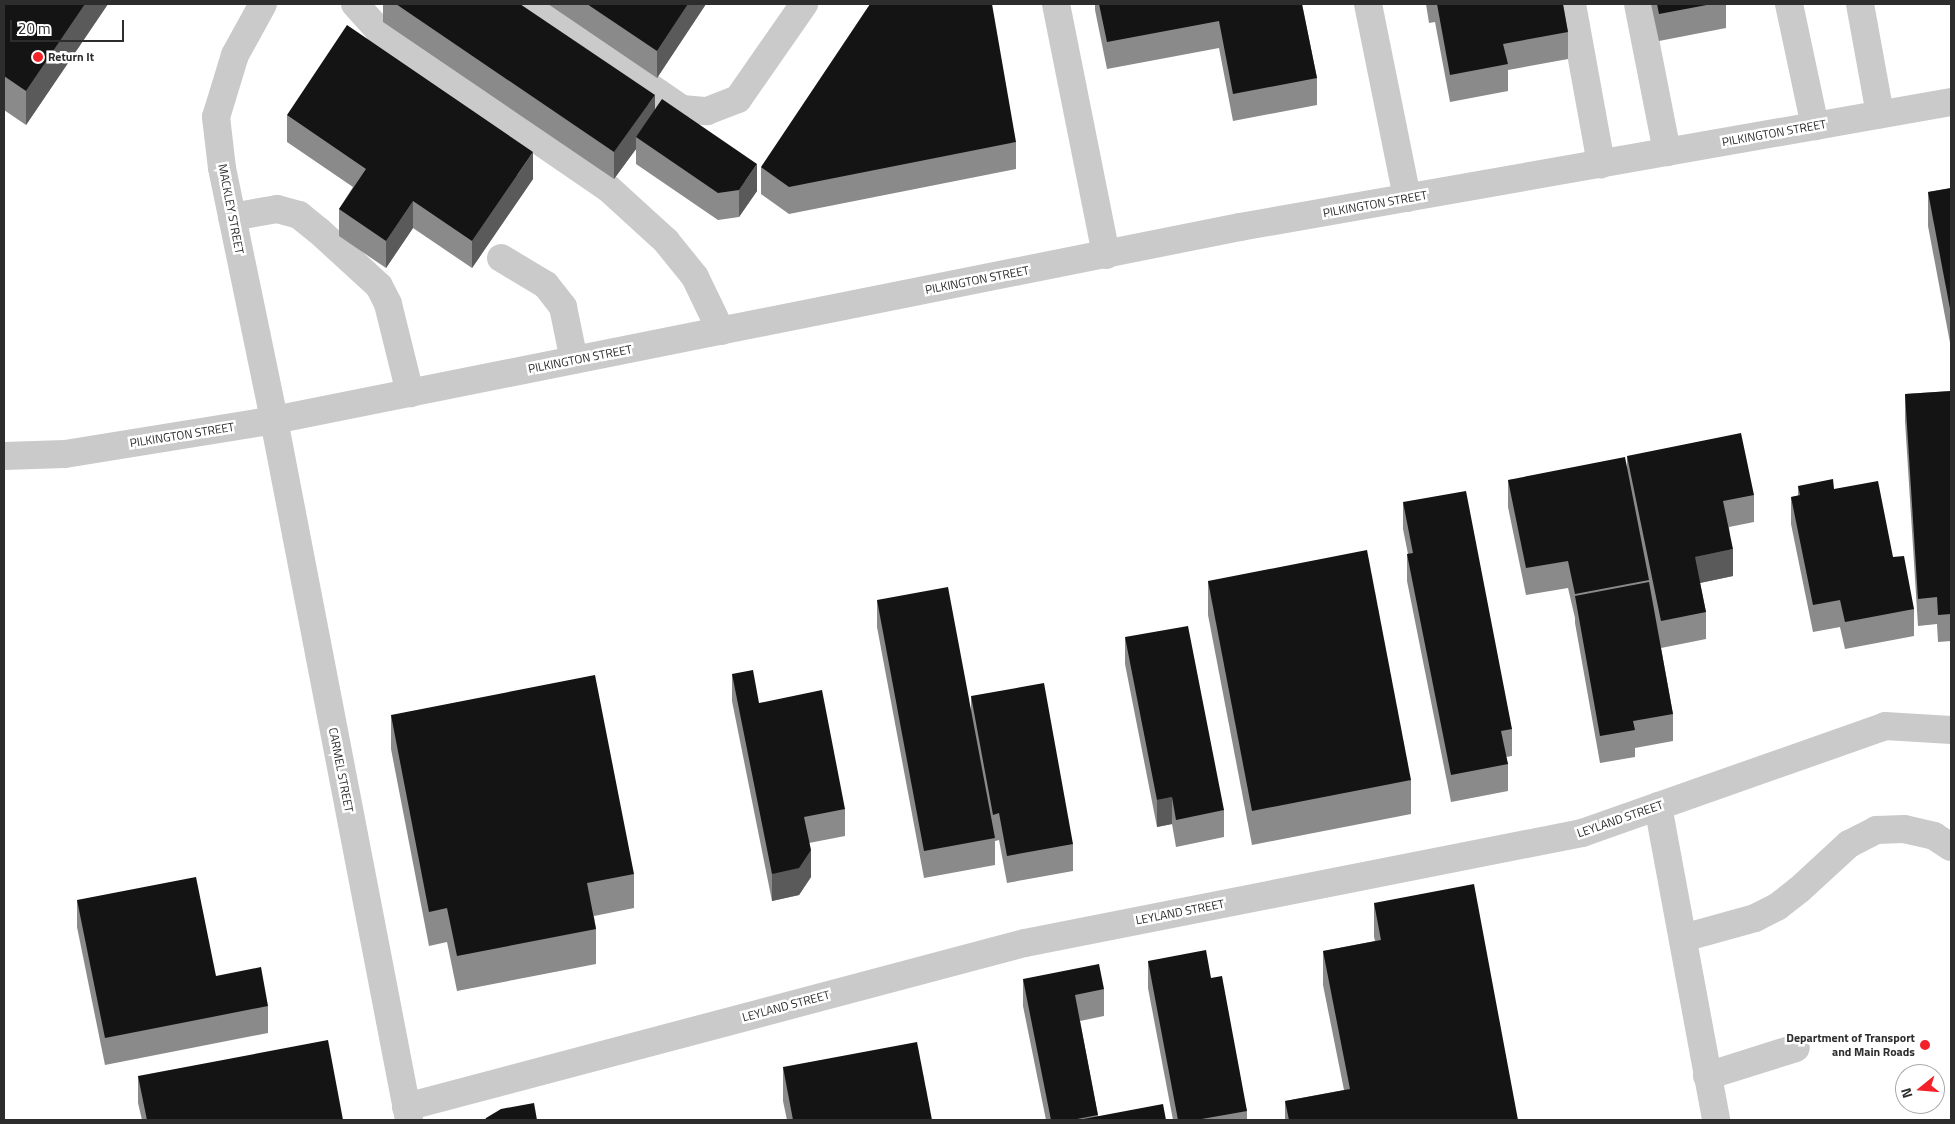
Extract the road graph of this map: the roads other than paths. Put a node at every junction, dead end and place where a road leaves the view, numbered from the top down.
1 (263, 4) edge
2 (355, 4) edge
3 (529, 4) edge
4 (804, 4) edge
5 (1056, 4) edge
6 (1368, 4) edge
7 (1572, 4) edge
8 (1638, 4) edge
9 (1789, 4) edge
10 (1860, 4) edge
11 (1951, 102) edge
12 (1880, 114) junction
13 (1815, 126) junction
14 (1667, 152) junction
15 (1602, 164) junction
16 (1407, 198) junction
17 (232, 217) junction
18 (1106, 254) junction
19 (501, 258) dead end
20 (721, 331) junction
21 (574, 360) junction
22 (410, 393) junction
23 (274, 420) junction
24 (4, 456) edge
25 (1951, 730) edge
26 (1658, 806) junction
27 (1951, 847) edge
28 (1683, 938) junction
29 (1796, 1048) dead end
30 (1707, 1076) junction
31 (407, 1113) edge
32 (1716, 1120) edge

1 - 17 street, MACKLEY STREET
2 - 20 street
3 - 4 street
5 - 18 street
6 - 16 street
7 - 15 street
8 - 14 street
9 - 13 street
10 - 12 street
11 - 12 street, PILKINGTON STREET
12 - 13 street, PILKINGTON STREET
13 - 14 street, PILKINGTON STREET
14 - 15 street, PILKINGTON STREET
15 - 16 street, PILKINGTON STREET
16 - 18 street, PILKINGTON STREET
17 - 22 street
17 - 23 street, MACKLEY STREET
18 - 20 street, PILKINGTON STREET
19 - 21 street
20 - 21 street, PILKINGTON STREET
21 - 22 street, PILKINGTON STREET
22 - 23 street, PILKINGTON STREET
23 - 24 street, PILKINGTON STREET
23 - 31 street, CARMEL STREET
25 - 26 street, LEYLAND STREET
26 - 28 street
26 - 31 street, LEYLAND STREET
27 - 28 street
28 - 30 street
29 - 30 street
30 - 32 street

